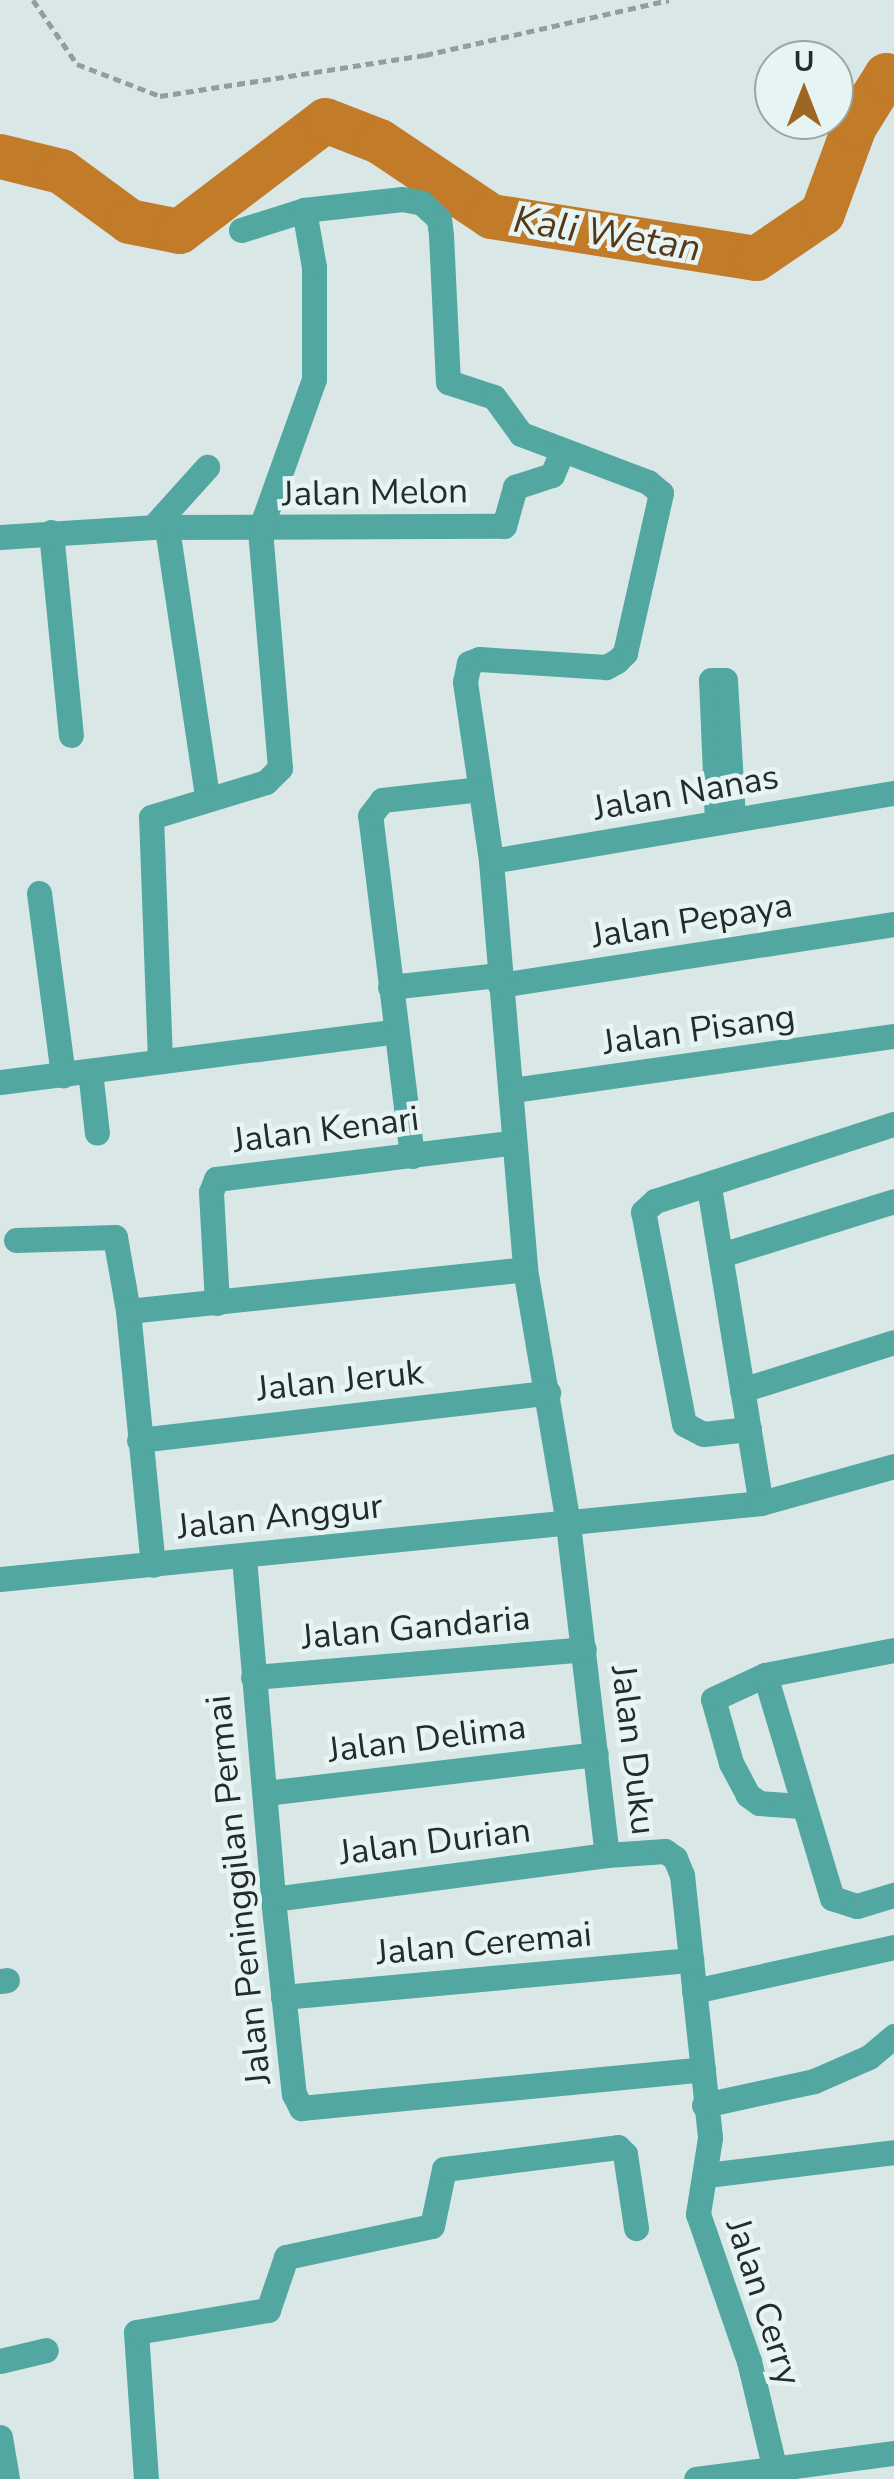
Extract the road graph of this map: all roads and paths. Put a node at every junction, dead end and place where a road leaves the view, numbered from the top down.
1 (32, 0) edge
2 (669, 0) edge
3 (304, 210) junction
4 (241, 230) dead end
5 (562, 452) junction
6 (207, 467) dead end
7 (160, 528) junction
8 (260, 530) junction
9 (51, 532) junction
10 (0, 537) edge
11 (71, 735) dead end
12 (480, 789) junction
13 (894, 793) edge
14 (207, 796) junction
15 (491, 861) junction
16 (39, 893) dead end
17 (894, 924) edge
18 (500, 980) junction
19 (390, 987) junction
20 (392, 1032) junction
21 (894, 1036) edge
22 (160, 1062) junction
23 (90, 1072) junction
24 (63, 1075) junction
25 (0, 1082) edge
26 (513, 1090) junction
27 (894, 1124) edge
28 (97, 1132) dead end
29 (510, 1143) junction
30 (412, 1156) junction
31 (709, 1187) junction
32 (894, 1202) edge
33 (16, 1240) dead end
34 (721, 1254) junction
35 (525, 1268) junction
36 (217, 1303) junction
37 (128, 1311) junction
38 (894, 1342) edge
39 (742, 1390) junction
40 (548, 1392) junction
41 (749, 1429) junction
42 (139, 1440) junction
43 (894, 1466) edge
44 (762, 1502) junction
45 (568, 1524) junction
46 (244, 1558) junction
47 (152, 1565) junction
48 (0, 1579) edge
49 (584, 1649) junction
50 (894, 1650) edge
51 (765, 1675) junction
52 (253, 1677) junction
53 (596, 1754) junction
54 (265, 1793) junction
55 (801, 1806) junction
56 (607, 1855) junction
57 (894, 1894) edge
58 (272, 1899) junction
59 (894, 1948) edge
60 (691, 1960) junction
61 (694, 1991) junction
62 (283, 1997) junction
63 (894, 2036) edge
64 (703, 2069) junction
65 (704, 2105) junction
66 (894, 2152) edge
67 (708, 2167) junction
68 (636, 2228) dead end
69 (46, 2350) dead end
70 (0, 2360) edge
71 (0, 2437) edge
72 (894, 2453) edge
73 (774, 2466) junction
74 (818, 2470) edge
75 (706, 2478) edge
76 (7, 2479) edge
77 (146, 2479) edge

1 - 2 path
3 - 4 street
3 - 5 street
3 - 8 street, Jalan Melon
5 - 8 street, Jalan Melon
5 - 12 street
6 - 7 street
7 - 8 street, Jalan Melon
7 - 9 street, Jalan Melon
7 - 14 street
8 - 14 street
9 - 10 street, Jalan Melon
9 - 11 street
12 - 15 street
12 - 19 street
13 - 15 street, Jalan Nanas
14 - 22 street
15 - 18 street
16 - 24 street
17 - 18 street, Jalan Pepaya
18 - 19 street
18 - 26 street
19 - 20 street
20 - 22 street
20 - 30 street
21 - 26 street, Jalan Pisang
22 - 23 street
23 - 24 street
23 - 28 street
24 - 25 street
26 - 29 street
27 - 31 street
29 - 30 street, Jalan Kenari
29 - 35 street
30 - 36 street, Jalan Kenari
31 - 34 street
31 - 41 street
32 - 34 street
33 - 37 street
34 - 39 street
35 - 36 street
35 - 40 street
36 - 37 street
37 - 42 street
38 - 39 street
39 - 41 street
40 - 42 street, Jalan Jeruk
40 - 45 street
41 - 44 street
42 - 47 street
43 - 44 street, Jalan Anggur
44 - 45 street, Jalan Anggur
45 - 46 street, Jalan Anggur
45 - 49 street, Jalan Duku
46 - 47 street, Jalan Anggur
46 - 52 street, Jalan Peninggilan Permai
47 - 48 street, Jalan Anggur
49 - 52 street, Jalan Gandaria
49 - 53 street, Jalan Duku
50 - 51 street
51 - 55 street
51 - 55 street
52 - 54 street, Jalan Peninggilan Permai
53 - 54 street, Jalan Delima
53 - 56 street, Jalan Duku
54 - 58 street, Jalan Peninggilan Permai
55 - 57 street
56 - 58 street, Jalan Durian
56 - 60 street, Jalan Duku
58 - 62 street, Jalan Peninggilan Permai
59 - 61 street
60 - 61 street, Jalan Duku
60 - 62 street, Jalan Ceremai
61 - 64 street, Jalan Duku
62 - 64 street, Jalan Peninggilan Permai
63 - 65 street
64 - 65 street, Jalan Duku
65 - 67 street, Jalan Duku
66 - 67 street
67 - 73 street, Jalan Cerry
68 - 77 street
69 - 70 street
71 - 76 street
72 - 74 street
73 - 74 street
73 - 75 street

